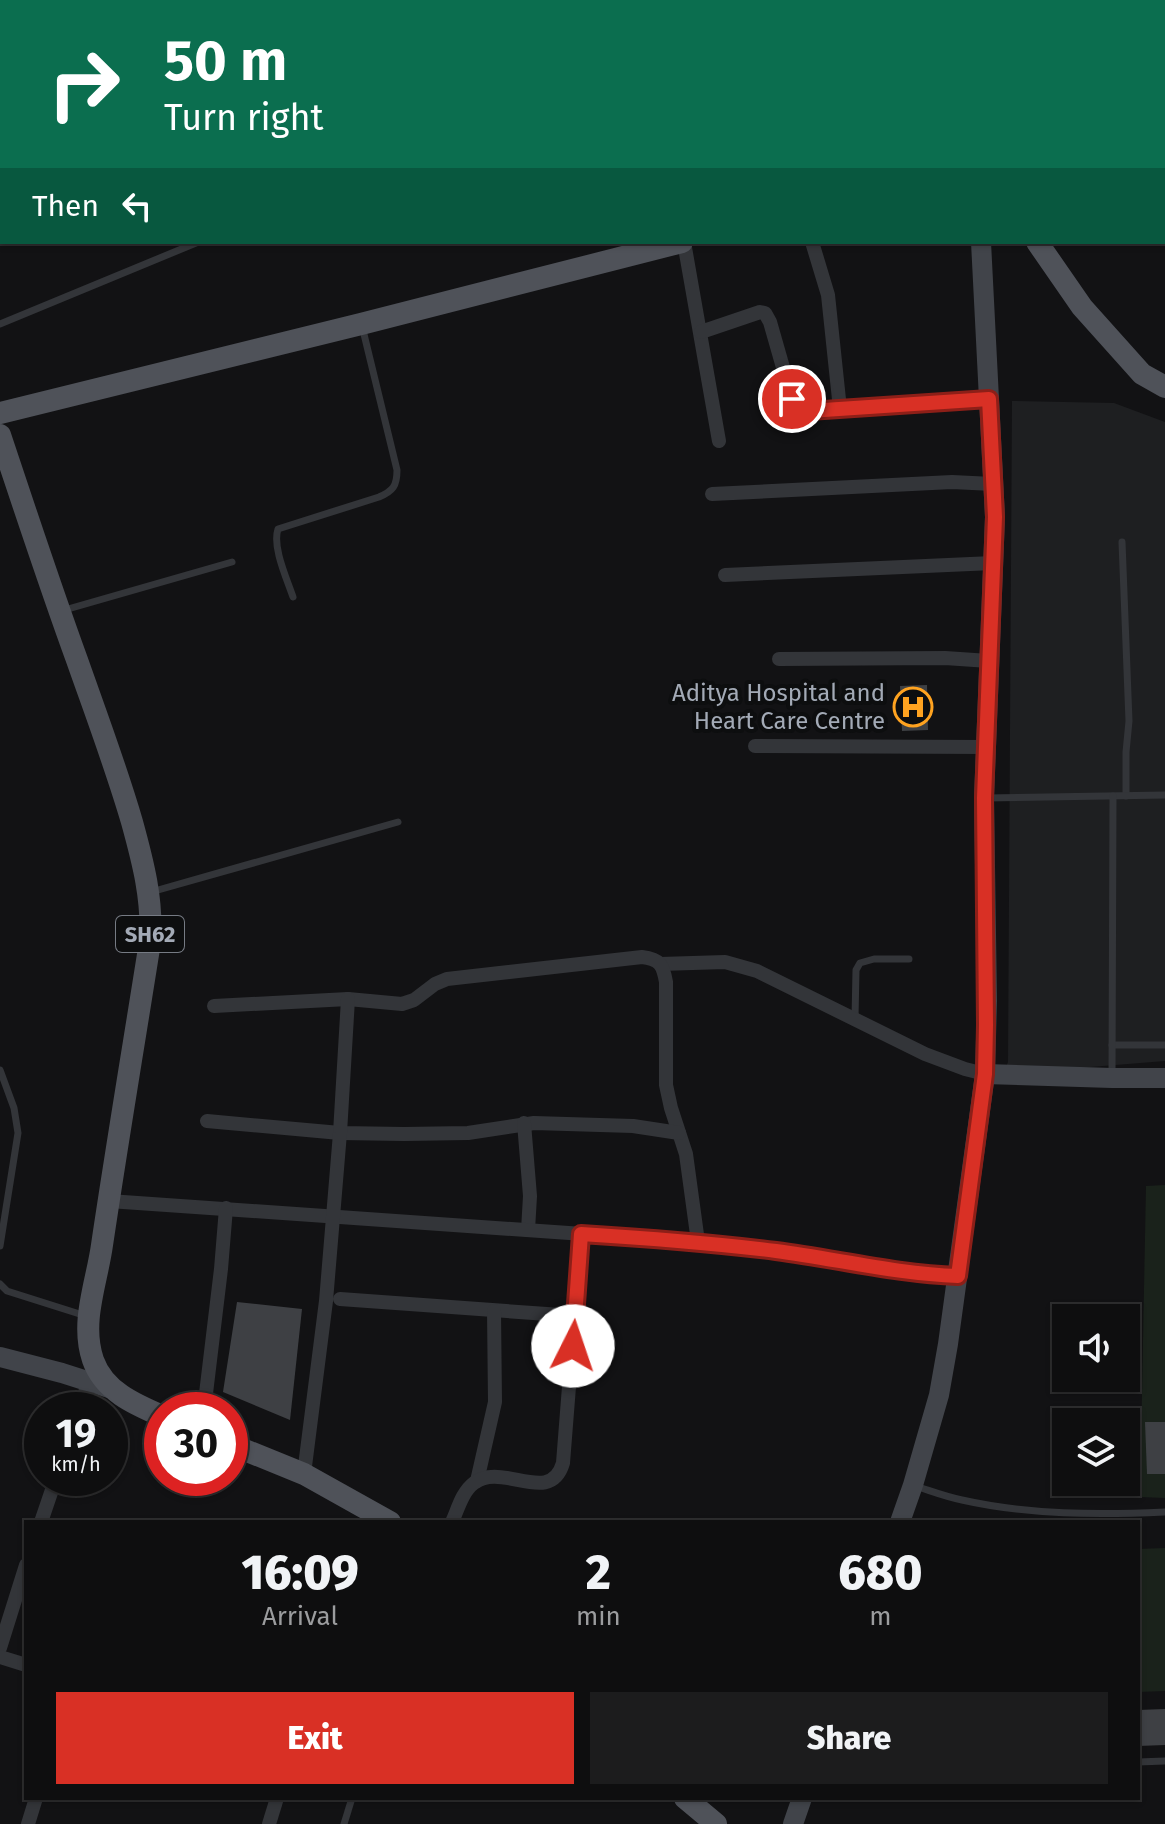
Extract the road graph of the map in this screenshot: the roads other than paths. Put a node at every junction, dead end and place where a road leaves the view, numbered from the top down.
1 (194, 244) edge
2 (675, 244) edge
3 (683, 244) edge
4 (813, 244) edge
5 (981, 244) edge
6 (1038, 244) edge
7 (0, 324) edge
8 (361, 324) junction
9 (701, 332) junction
10 (1165, 387) edge
11 (989, 399) junction
12 (840, 409) junction
13 (0, 413) edge
14 (0, 435) edge
15 (719, 441) dead end
16 (993, 484) junction
17 (712, 494) dead end
18 (1122, 542) dead end
19 (232, 562) dead end
20 (993, 563) junction
21 (725, 575) dead end
22 (293, 597) dead end
23 (59, 611) junction
24 (779, 659) dead end
25 (989, 661) junction
26 (755, 746) dead end
27 (986, 747) junction
28 (1165, 795) edge
29 (1113, 796) junction
30 (1126, 796) junction
31 (984, 798) junction
32 (398, 822) dead end
33 (149, 893) junction
34 (909, 959) dead end
35 (660, 964) junction
36 (348, 999) junction
37 (214, 1006) dead end
38 (855, 1018) junction
39 (1112, 1045) junction
40 (1165, 1045) edge
41 (0, 1070) edge
42 (975, 1072) junction
43 (1112, 1078) junction
44 (1165, 1078) edge
45 (207, 1121) dead end
46 (524, 1123) junction
47 (340, 1133) junction
48 (679, 1133) junction
49 (109, 1201) junction
50 (226, 1208) junction
51 (333, 1216) junction
52 (528, 1230) junction
53 (581, 1234) junction
54 (698, 1242) junction
55 (0, 1246) edge
56 (958, 1276) junction
57 (0, 1284) edge
58 (340, 1299) dead end
59 (494, 1311) junction
60 (575, 1316) junction
61 (88, 1317) junction
62 (0, 1357) edge
63 (89, 1381) junction
64 (112, 1389) junction
65 (85, 1392) edge
66 (206, 1392) edge
67 (144, 1408) edge
68 (248, 1451) edge
69 (304, 1474) junction
70 (477, 1481) junction
71 (913, 1485) junction
72 (50, 1496) edge
73 (1165, 1512) edge
74 (42, 1520) edge
75 (386, 1520) edge
76 (453, 1520) edge
77 (901, 1520) edge
78 (24, 1571) edge
79 (0, 1646) edge
80 (0, 1657) edge
81 (24, 1664) edge
82 (1165, 1761) edge
83 (1140, 1762) edge
84 (35, 1800) edge
85 (276, 1800) edge
86 (351, 1800) edge
87 (687, 1800) edge
88 (801, 1800) edge
89 (28, 1824) edge
90 (269, 1824) edge
91 (344, 1824) edge
92 (716, 1824) edge
93 (793, 1824) edge

1 - 7 lane
2 - 8 main road
3 - 9 street
4 - 12 street
5 - 11 street
6 - 10 main road
8 - 13 main road
8 - 22 lane
9 - 12 street
9 - 15 street
11 - 12 street
11 - 16 street
14 - 23 main road, SH62
16 - 17 street
16 - 20 street
18 - 30 lane
19 - 23 lane
20 - 21 street
20 - 25 street
23 - 33 main road, SH62
24 - 25 street
25 - 27 street
26 - 27 street
27 - 31 street
28 - 30 lane
29 - 30 lane
29 - 31 lane
29 - 39 lane
31 - 42 street
32 - 33 lane
33 - 49 main road, SH62
34 - 38 lane
35 - 36 street
35 - 38 street
35 - 48 street
36 - 37 street
36 - 47 street
38 - 42 street
39 - 40 lane
39 - 43 lane
41 - 55 lane
42 - 43 street
42 - 56 street
43 - 44 street
45 - 47 street
46 - 47 street
46 - 48 street
46 - 52 street
47 - 51 street
48 - 54 street
49 - 50 street
49 - 61 main road, SH62
50 - 51 street
50 - 66 street
51 - 52 street
51 - 69 street
52 - 53 street
53 - 54 street
53 - 60 street
54 - 56 street
56 - 71 street
57 - 61 lane
58 - 59 street
59 - 60 street
59 - 70 street
60 - 70 street
61 - 64 main road, SH62
62 - 63 street
63 - 64 street
63 - 65 street
64 - 67 main road, SH62
68 - 69 main road
69 - 75 main road
70 - 76 street
71 - 73 lane
71 - 77 street
72 - 74 street
78 - 79 street
80 - 81 street
82 - 83 lane
84 - 89 street
85 - 90 street
86 - 91 lane
87 - 92 main road
88 - 93 street

